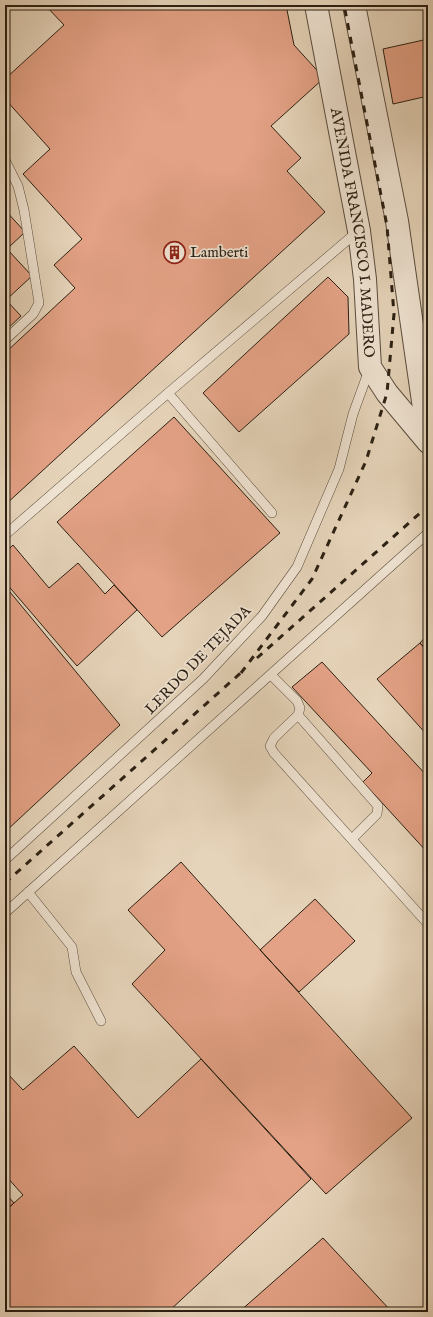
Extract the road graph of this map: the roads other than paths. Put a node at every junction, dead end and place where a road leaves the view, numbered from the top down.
1 (316, 5) edge
2 (354, 5) edge
3 (5, 160) edge
4 (359, 231) junction
5 (5, 340) edge
6 (370, 367) junction
7 (168, 393) junction
8 (428, 436) edge
9 (428, 442) edge
10 (272, 513) dead end
11 (428, 533) edge
12 (5, 535) edge
13 (271, 675) junction
14 (298, 715) junction
15 (352, 840) junction
16 (5, 860) edge
17 (28, 892) junction
18 (5, 913) edge
19 (428, 924) edge
20 (101, 1022) dead end

1 - 4 street, AVENIDA FRANCISCO I. MADERO
2 - 8 street
3 - 5 lane
4 - 6 street, AVENIDA FRANCISCO I. MADERO
4 - 7 lane
6 - 9 street, AVENIDA FRANCISCO I. MADERO
6 - 16 lane, LERDO DE TEJADA
7 - 10 lane
7 - 12 lane
11 - 13 lane
13 - 14 lane
13 - 17 lane
14 - 15 lane
14 - 15 lane
15 - 19 lane
17 - 18 lane
17 - 20 lane

